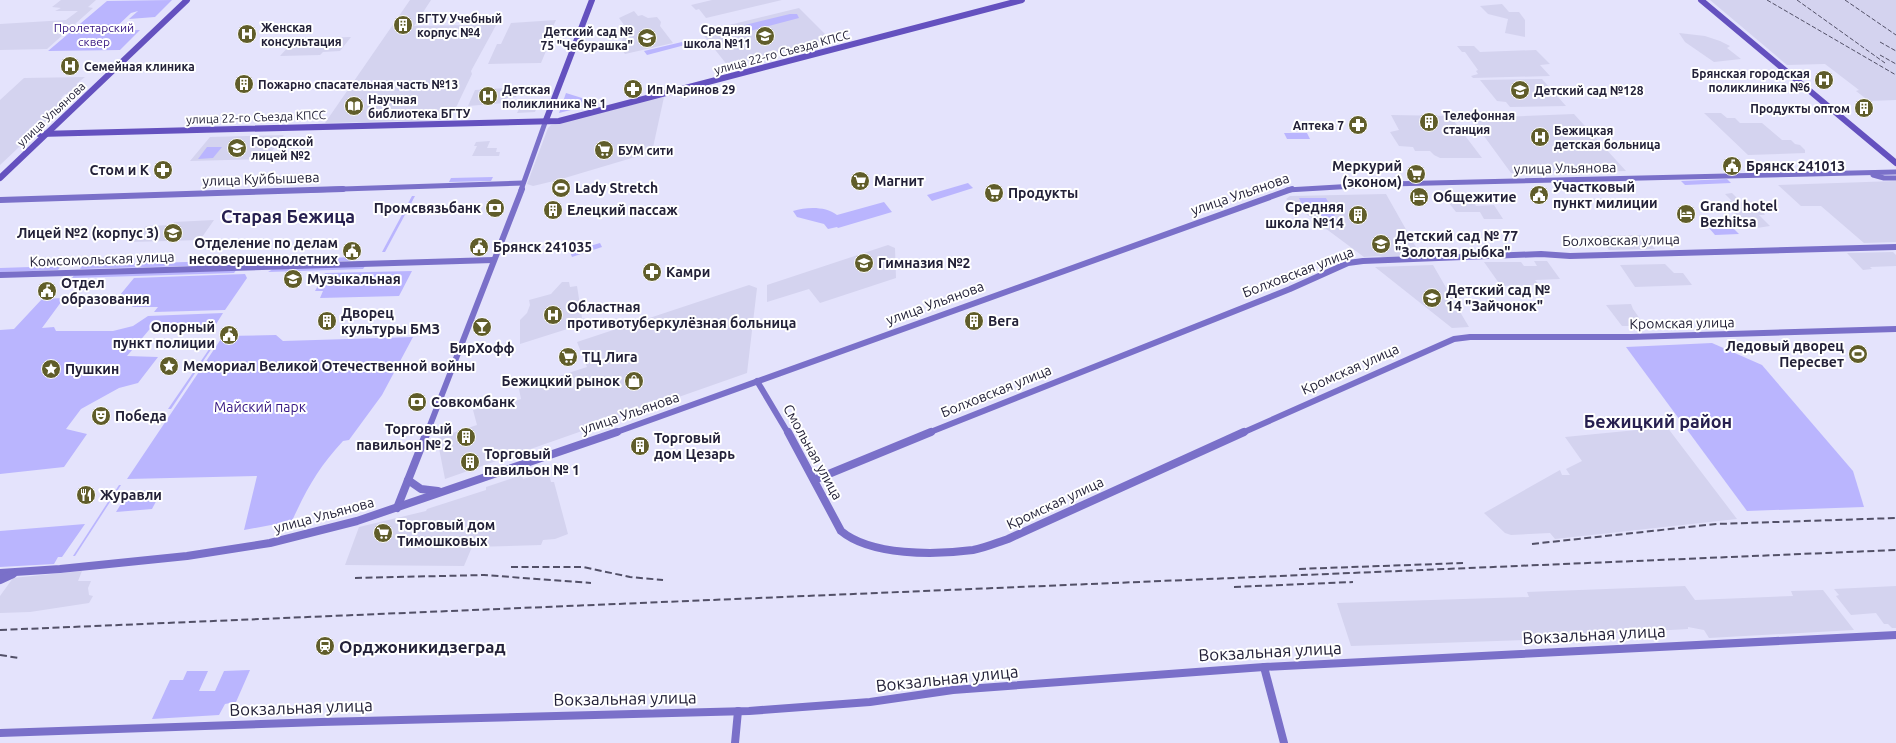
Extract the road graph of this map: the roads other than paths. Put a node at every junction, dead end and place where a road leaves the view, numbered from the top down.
1 (180, 0) edge
2 (187, 0) edge
3 (592, 0) edge
4 (1005, 0) edge
5 (1022, 0) edge
6 (1701, 0) edge
7 (979, 9) junction
8 (546, 120) junction
9 (39, 134) junction
10 (47, 134) junction
11 (1896, 163) edge
12 (0, 171) edge
13 (1896, 172) edge
14 (1868, 173) junction
15 (0, 178) edge
16 (1896, 178) edge
17 (524, 183) junction
18 (0, 200) edge
19 (1896, 247) edge
20 (493, 260) junction
21 (0, 274) edge
22 (1896, 328) edge
23 (757, 381) junction
24 (408, 480) junction
25 (814, 480) junction
26 (446, 490) junction
27 (397, 508) junction
28 (845, 536) joint
29 (17, 572) junction
30 (0, 573) edge
31 (0, 580) edge
32 (1896, 635) edge
33 (1264, 667) junction
34 (738, 711) junction
35 (0, 733) edge
36 (735, 743) edge
37 (1284, 743) edge

1 - 9 main road, улица Ульянова
2 - 10 main road, улица Ульянова
3 - 8 main road
4 - 7 main road, улица 22-го Съезда КПСС
5 - 7 main road, улица 22-го Съезда КПСС
6 - 11 main road
7 - 8 main road, улица 22-го Съезда КПСС
8 - 10 main road, улица 22-го Съезда КПСС
8 - 17 main road
9 - 10 main road, улица 22-го Съезда КПСС
9 - 12 main road, улица Ульянова
10 - 15 main road, улица Ульянова
13 - 14 main road, улица Ульянова
14 - 16 main road
14 - 23 main road, улица Ульянова
17 - 18 main road, улица Куйбышева
17 - 20 main road
19 - 25 main road, Болховская улица
20 - 21 main road, Комсомольская улица
20 - 24 main road
22 - 28 main road, Кромская улица
23 - 25 main road, Смольная улица
23 - 26 main road, улица Ульянова
24 - 26 main road
24 - 27 main road
25 - 28 main road, Смольная улица
26 - 27 main road, улица Ульянова
27 - 29 main road, улица Ульянова
29 - 30 main road, улица Ульянова
29 - 31 main road
32 - 33 main road, Вокзальная улица
33 - 34 main road, Вокзальная улица
33 - 37 main road
34 - 35 main road, Вокзальная улица
34 - 36 main road

